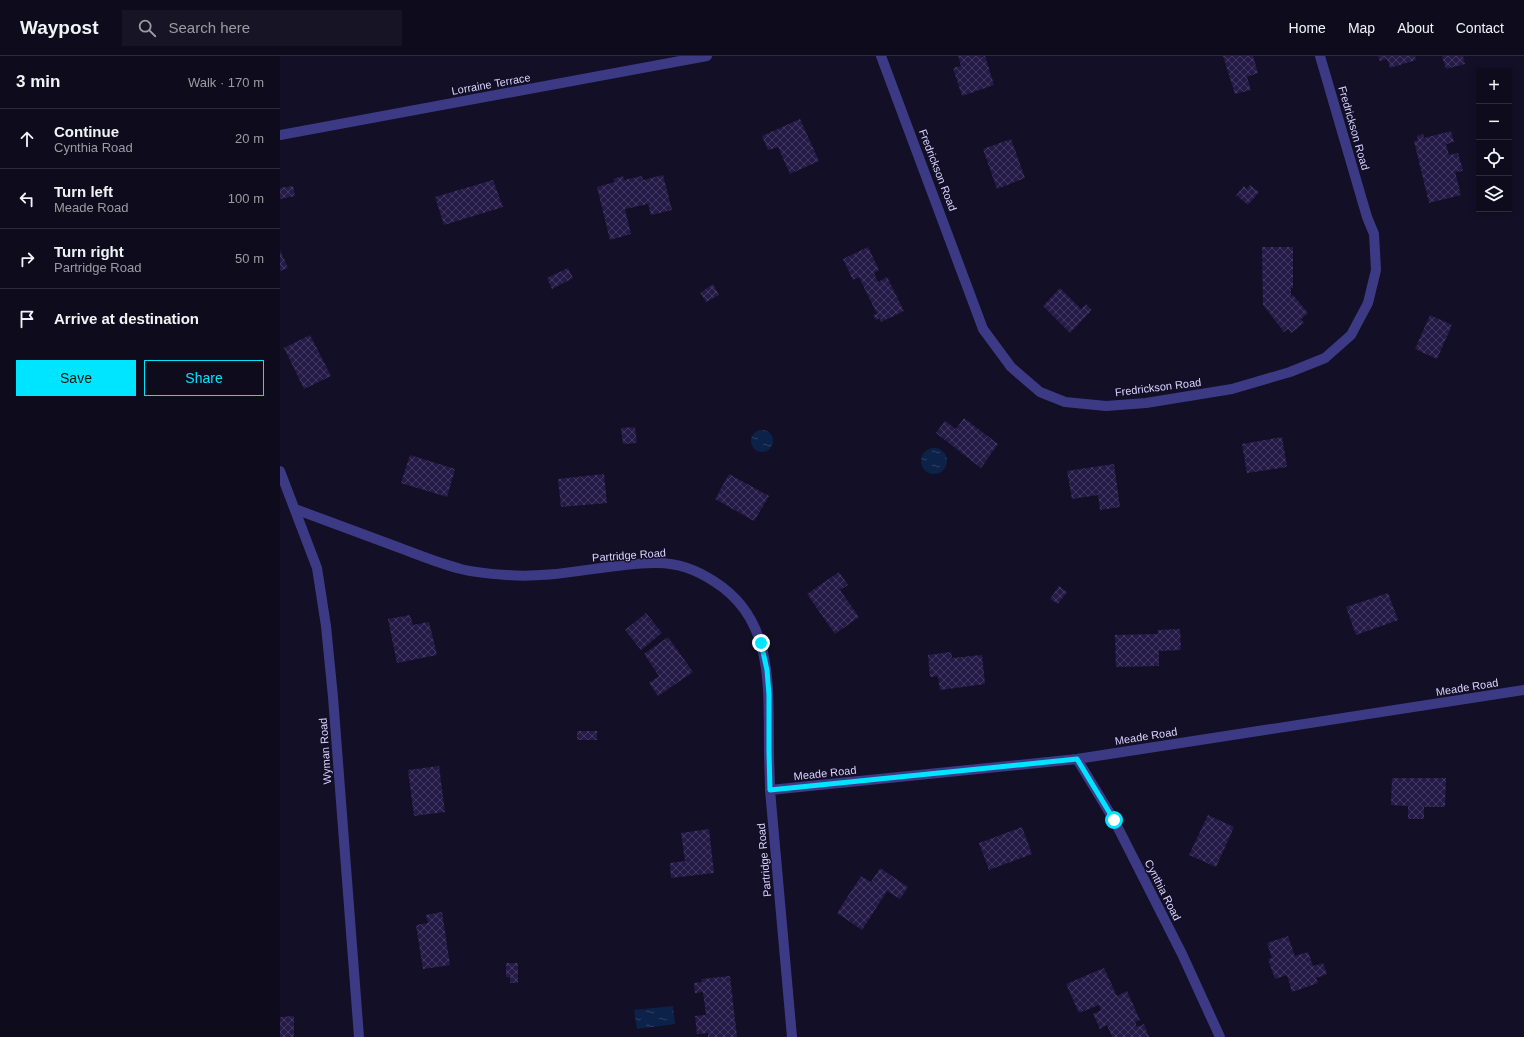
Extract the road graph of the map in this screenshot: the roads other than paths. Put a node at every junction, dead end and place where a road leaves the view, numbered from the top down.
1 (707, 56) edge
2 (882, 56) edge
3 (1320, 56) edge
4 (280, 135) edge
5 (280, 471) edge
6 (295, 509) junction
7 (1524, 690) edge
8 (1077, 759) junction
9 (770, 790) junction
10 (359, 1037) edge
11 (792, 1037) edge
12 (1220, 1037) edge

1 - 4 street, Lorraine Terrace
2 - 3 street, Fredrickson Road
5 - 6 street, Wyman Road
6 - 9 street, Partridge Road
6 - 10 street, Wyman Road
7 - 8 street, Meade Road
8 - 9 street, Meade Road
8 - 12 street, Cynthia Road
9 - 11 street, Partridge Road

